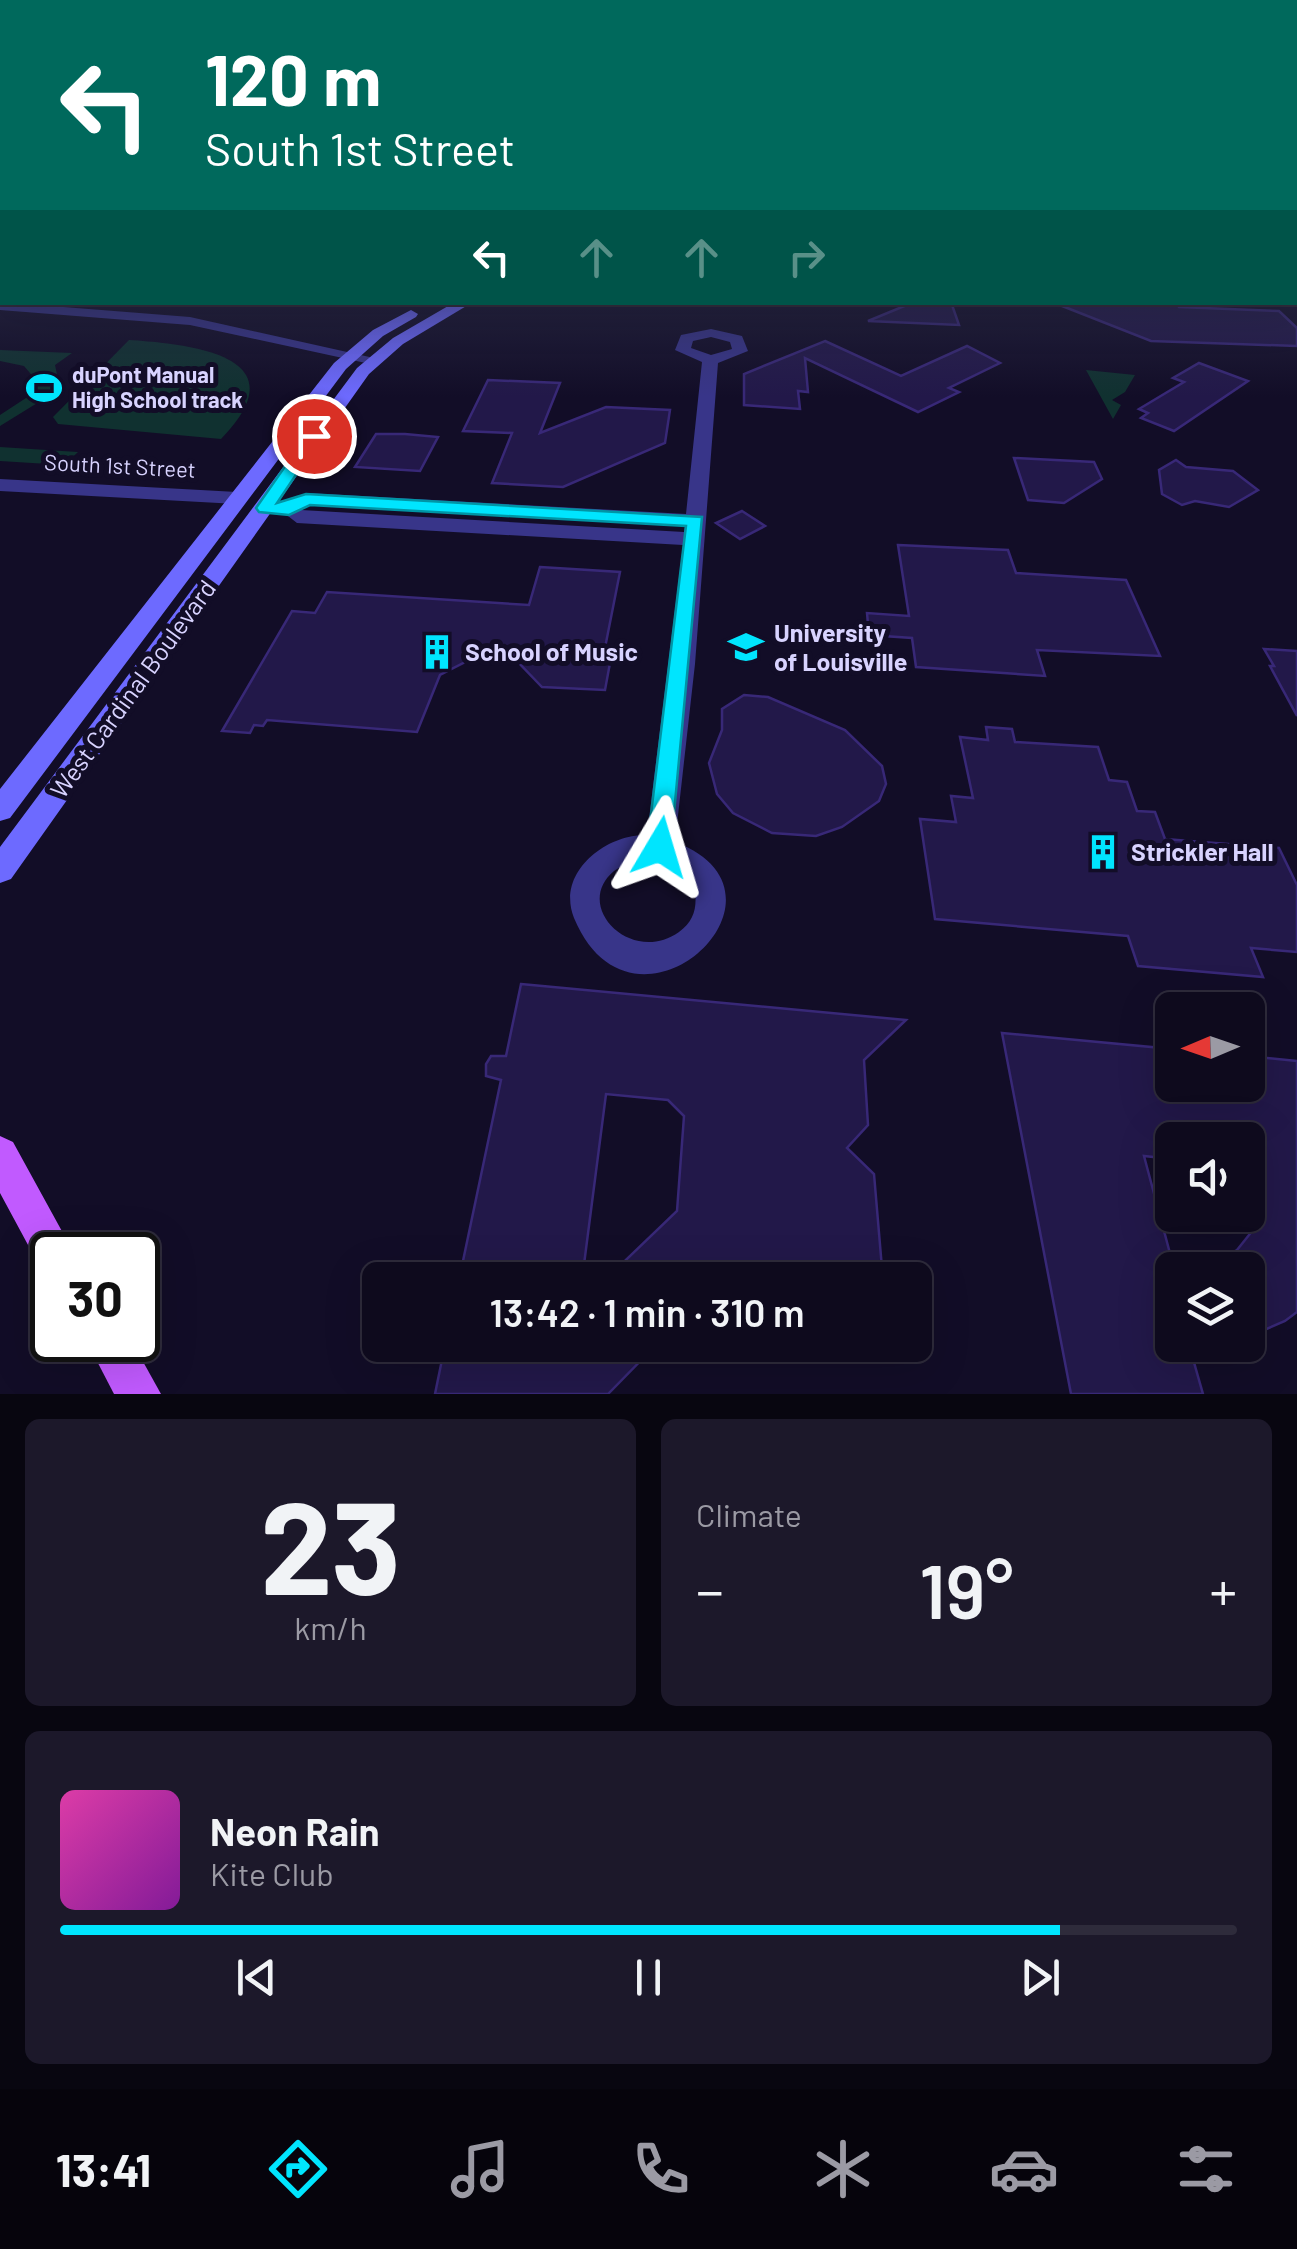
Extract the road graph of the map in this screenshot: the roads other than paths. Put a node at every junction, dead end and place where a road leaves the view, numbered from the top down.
1 (59, 305) edge
2 (165, 305) edge
3 (430, 305) edge
4 (460, 305) edge
5 (0, 306) edge
6 (375, 351) junction
7 (350, 357) junction
8 (710, 360) dead end
9 (0, 484) edge
10 (234, 502) junction
11 (277, 509) junction
12 (695, 530) junction
13 (0, 810) edge
14 (660, 847) dead end
15 (0, 870) edge
16 (0, 1155) edge
17 (42, 1232) edge
18 (119, 1362) edge
19 (139, 1394) edge

1 - 5 street
1 - 7 street
2 - 6 street
3 - 6 main road
4 - 6 main road
6 - 7 street
6 - 11 main road, West Cardinal Boulevard
7 - 10 main road, West Cardinal Boulevard
8 - 12 street
9 - 10 street, South 1st Street
10 - 11 street, South 1st Street
10 - 13 main road, West Cardinal Boulevard
11 - 12 street
11 - 15 main road, West Cardinal Boulevard
12 - 14 street
16 - 17 main road
18 - 19 main road

